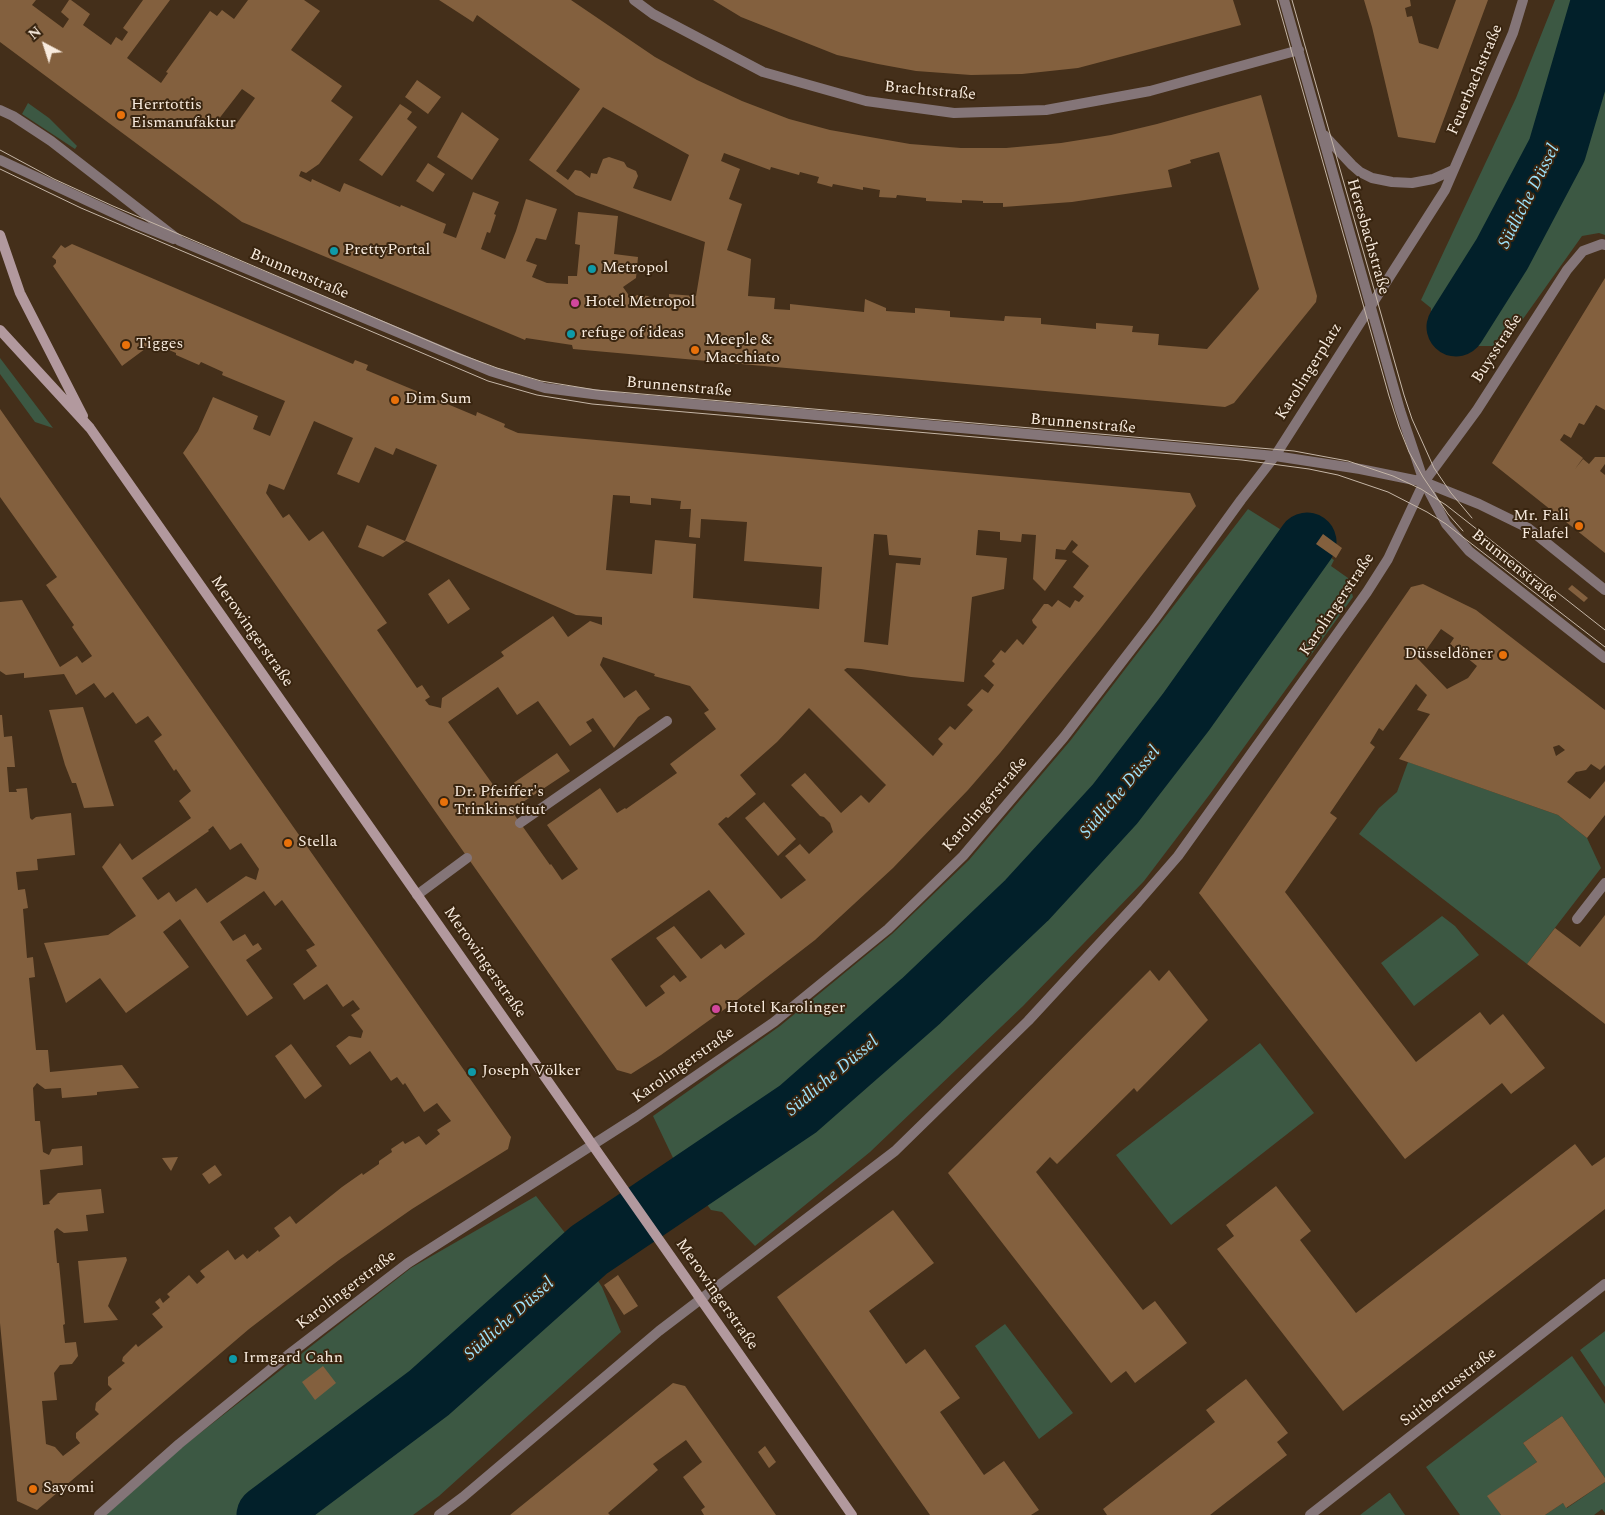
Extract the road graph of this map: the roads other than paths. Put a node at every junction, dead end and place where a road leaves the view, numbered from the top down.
1 (634, 0) edge
2 (1284, 0) edge
3 (1523, 0) edge
4 (1299, 50) junction
5 (0, 110) edge
6 (1323, 134) junction
7 (0, 160) edge
8 (1453, 170) junction
9 (0, 235) edge
10 (180, 241) junction
11 (1605, 244) edge
12 (1371, 304) junction
13 (0, 330) edge
14 (90, 428) junction
15 (1275, 456) junction
16 (1424, 482) junction
17 (1605, 590) edge
18 (1605, 658) edge
19 (667, 722) dead end
20 (520, 823) dead end
21 (467, 858) dead end
22 (1605, 883) edge
23 (417, 895) junction
24 (1577, 919) dead end
25 (592, 1145) junction
26 (1605, 1284) edge
27 (701, 1300) junction
28 (99, 1515) edge
29 (439, 1515) edge
30 (852, 1515) edge
31 (1310, 1515) edge

1 - 4 street, Brachtstraße
2 - 4 street, Heresbachstraße
3 - 8 street, Feuerbachstraße
4 - 6 street, Heresbachstraße
5 - 10 street, Brunnenstraße
6 - 8 street
6 - 12 street, Heresbachstraße
7 - 10 street
8 - 12 street, Feuerbachstraße
9 - 14 main road, Merowingerstraße
10 - 15 street, Brunnenstraße
11 - 16 street, Buysstraße
12 - 15 street, Karolingerplatz
12 - 16 street, Heresbachstraße
13 - 14 main road, Merowingerstraße
14 - 23 main road, Merowingerstraße
15 - 16 street, Brunnenstraße
15 - 25 street, Karolingerstraße
16 - 17 street, Brunnenstraße
16 - 18 street, Brunnenstraße
16 - 27 street, Karolingerstraße
19 - 20 street
21 - 23 street
22 - 24 street
23 - 25 main road, Merowingerstraße
25 - 27 main road, Merowingerstraße
25 - 28 street, Karolingerstraße
26 - 31 street, Suitbertusstraße
27 - 29 street, Karolingerstraße
27 - 30 main road, Merowingerstraße

